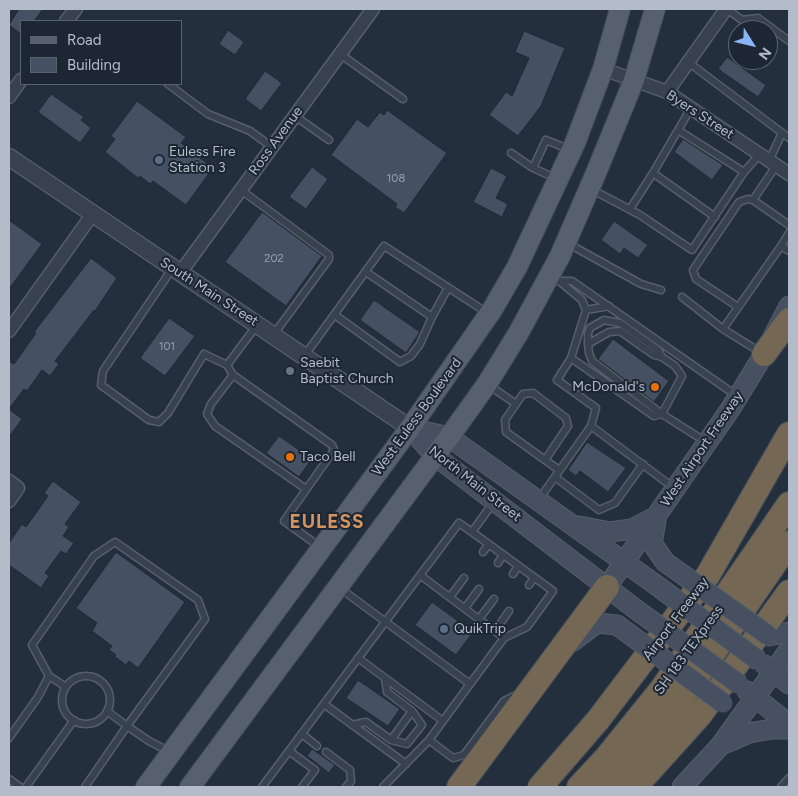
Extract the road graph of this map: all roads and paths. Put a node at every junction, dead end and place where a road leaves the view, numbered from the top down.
1 (76, 9) edge
2 (373, 9) edge
3 (620, 9) edge
4 (655, 9) edge
5 (726, 9) edge
6 (67, 20) edge
7 (789, 41) edge
8 (340, 54) junction
9 (688, 62) junction
10 (603, 69) junction
11 (634, 80) junction
12 (20, 81) edge
13 (169, 85) edge
14 (667, 92) junction
15 (9, 97) edge
16 (403, 98) dead end
17 (691, 108) junction
18 (295, 116) junction
19 (678, 130) junction
20 (782, 133) junction
21 (789, 138) edge
22 (329, 140) dead end
23 (272, 148) junction
24 (511, 153) dead end
25 (9, 157) edge
26 (768, 161) junction
27 (566, 164) junction
28 (533, 168) junction
29 (744, 172) junction
30 (653, 173) junction
31 (789, 174) edge
32 (593, 181) junction
33 (241, 190) junction
34 (753, 200) junction
35 (630, 209) junction
36 (92, 215) junction
37 (715, 217) junction
38 (789, 225) edge
39 (789, 233) edge
40 (565, 242) junction
41 (781, 246) junction
42 (789, 251) edge
43 (176, 271) junction
44 (366, 272) junction
45 (556, 278) junction
46 (448, 288) junction
47 (661, 290) dead end
48 (682, 297) dead end
49 (609, 306) junction
50 (789, 306) edge
51 (738, 307) junction
52 (586, 310) junction
53 (489, 314) junction
54 (335, 315) junction
55 (432, 317) junction
56 (789, 320) edge
57 (257, 324) junction
58 (723, 329) junction
59 (9, 331) edge
60 (274, 334) junction
61 (588, 344) junction
62 (670, 350) junction
63 (764, 354) junction
64 (305, 356) junction
65 (662, 357) junction
66 (571, 358) junction
67 (226, 365) junction
68 (233, 375) junction
69 (487, 384) junction
70 (738, 397) junction
71 (516, 404) junction
72 (662, 414) junction
73 (591, 426) junction
74 (410, 428) junction
75 (789, 434) edge
76 (449, 437) junction
77 (707, 443) junction
78 (434, 455) junction
79 (545, 460) junction
80 (643, 464) junction
81 (559, 470) junction
82 (555, 477) junction
83 (14, 485) edge
84 (676, 488) junction
85 (306, 489) junction
86 (495, 500) junction
87 (538, 500) junction
88 (9, 501) edge
89 (789, 504) edge
90 (656, 517) junction
91 (571, 524) junction
92 (472, 532) junction
93 (789, 543) edge
94 (489, 544) junction
95 (322, 548) junction
96 (483, 552) dead end
97 (504, 555) junction
98 (625, 562) junction
99 (498, 563) dead end
100 (518, 566) junction
101 (513, 574) dead end
102 (420, 575) junction
103 (464, 578) dead end
104 (534, 578) junction
105 (529, 585) dead end
106 (338, 586) junction
107 (607, 587) junction
108 (479, 589) dead end
109 (789, 592) edge
110 (450, 597) junction
111 (494, 599) dead end
112 (465, 608) junction
113 (510, 611) dead end
114 (480, 619) junction
115 (386, 622) junction
116 (495, 631) junction
117 (789, 632) edge
118 (504, 638) junction
119 (562, 648) junction
120 (789, 650) edge
121 (358, 658) junction
122 (766, 666) junction
123 (49, 676) junction
124 (385, 678) junction
125 (470, 684) junction
126 (789, 684) edge
127 (532, 687) junction
128 (66, 688) junction
129 (756, 698) junction
130 (324, 704) junction
131 (107, 711) junction
132 (412, 711) junction
133 (74, 720) junction
134 (443, 721) junction
135 (789, 724) edge
136 (352, 725) junction
137 (127, 726) junction
138 (789, 729) edge
139 (302, 734) junction
140 (9, 738) edge
141 (391, 740) junction
142 (428, 740) junction
143 (318, 746) dead end
144 (720, 746) junction
145 (289, 751) junction
146 (172, 752) junction
147 (326, 752) dead end
148 (406, 764) junction
149 (789, 778) edge
150 (9, 779) edge
151 (20, 787) edge
152 (26, 787) edge
153 (85, 787) edge
154 (146, 787) edge
155 (190, 787) edge
156 (262, 787) edge
157 (302, 787) edge
158 (346, 787) edge
159 (383, 787) edge
160 (459, 787) edge
161 (540, 787) edge
162 (579, 787) edge
163 (607, 787) edge
164 (635, 787) edge
165 (682, 787) edge
166 (781, 787) edge

1 - 6 street
2 - 8 street, Ross Avenue
3 - 10 main road, West Euless Boulevard
4 - 11 main road
5 - 7 lane
5 - 9 street
8 - 16 lane
8 - 18 street, Ross Avenue
9 - 14 street
9 - 20 lane
10 - 11 street, Byers Street
10 - 27 main road, West Euless Boulevard
11 - 14 street, Byers Street
11 - 32 main road
12 - 15 street
13 - 23 lane
14 - 17 street, Byers Street
17 - 19 lane
17 - 26 street, Byers Street
18 - 22 lane
18 - 23 street, Ross Avenue
19 - 29 lane
19 - 30 lane
20 - 21 lane
20 - 26 lane
23 - 33 street, Ross Avenue
24 - 28 lane
25 - 36 street, South Main Street
26 - 29 lane
26 - 31 street, Byers Street
26 - 34 lane
27 - 28 lane
27 - 28 lane
27 - 32 main road
27 - 53 main road, West Euless Boulevard
29 - 37 lane
30 - 35 lane
30 - 37 lane
32 - 35 lane
32 - 40 main road
33 - 43 street, Ross Avenue
33 - 60 lane
34 - 38 lane
34 - 51 lane
35 - 37 lane
36 - 43 street, South Main Street
36 - 59 street
39 - 41 lane
40 - 45 main road
40 - 47 lane
41 - 42 lane
41 - 51 lane
43 - 57 street, South Main Street
43 - 67 lane
44 - 46 lane
44 - 54 lane
44 - 55 lane
45 - 49 lane
45 - 52 lane
45 - 69 main road
46 - 53 lane
46 - 55 lane
48 - 58 lane
49 - 52 lane
49 - 62 lane
50 - 63 main road, West Airport Freeway
51 - 58 lane
52 - 66 lane
53 - 74 main road, West Euless Boulevard
54 - 55 lane
54 - 64 lane
56 - 63 highway
57 - 60 street, South Main Street
57 - 67 lane
58 - 63 lane
60 - 64 street, South Main Street
61 - 65 lane
61 - 65 lane
61 - 72 lane
62 - 65 lane
62 - 70 lane
63 - 70 main road, West Airport Freeway
64 - 74 street, South Main Street
65 - 72 lane
66 - 72 lane
66 - 73 lane
67 - 68 lane
68 - 85 lane
68 - 85 lane
69 - 71 lane
69 - 76 main road
70 - 77 main road, West Airport Freeway
71 - 79 lane
71 - 79 lane
72 - 77 lane
73 - 80 lane
73 - 81 lane
74 - 76 main road, North Main Street
74 - 78 main road, North Main Street
74 - 95 main road, West Euless Boulevard
75 - 161 highway, Airport Freeway
76 - 78 main road
76 - 87 main road, North Main Street
77 - 84 main road, West Airport Freeway
78 - 86 main road, North Main Street
78 - 106 main road
79 - 81 lane
80 - 82 lane
80 - 84 lane
81 - 82 lane
82 - 87 lane
83 - 88 street
84 - 90 main road, West Airport Freeway
85 - 95 lane
86 - 92 lane
86 - 107 main road, North Main Street
87 - 91 main road, North Main Street
89 - 162 highway, SH 183 TEXpress
90 - 91 main road
90 - 98 main road, West Airport Freeway
90 - 117 main road, bridge
91 - 98 main road, North Main Street
92 - 94 lane
92 - 102 lane
93 - 163 highway, SH 183 TEXpress
94 - 96 lane
94 - 97 lane
95 - 146 main road, West Euless Boulevard
97 - 99 lane
97 - 100 lane
98 - 107 main road, West Airport Freeway
98 - 122 main road, North Main Street, bridge
100 - 101 lane
100 - 104 lane
102 - 110 lane
102 - 115 lane
103 - 110 lane
104 - 105 lane
104 - 118 lane
106 - 115 lane
106 - 155 main road
107 - 119 highway
107 - 129 main road, North Main Street, bridge
108 - 112 lane
109 - 164 highway
110 - 112 lane
111 - 114 lane
112 - 114 lane
113 - 116 lane
114 - 116 lane
115 - 121 lane
115 - 125 lane
116 - 118 lane
118 - 125 lane
119 - 127 highway
119 - 144 main road, bridge
120 - 122 main road
121 - 124 lane
121 - 130 lane
122 - 126 main road, North Main Street
122 - 129 main road
123 - 128 lane
123 - 137 lane
123 - 140 lane
124 - 132 lane
124 - 134 lane
125 - 134 lane
127 - 142 lane
127 - 160 highway
128 - 131 lane
128 - 133 lane
129 - 135 main road, North Main Street
129 - 144 main road
130 - 136 lane
130 - 139 lane
131 - 133 lane
131 - 137 lane
132 - 141 lane
132 - 141 lane
133 - 152 lane
134 - 142 lane
136 - 141 lane
136 - 148 lane
137 - 146 lane
137 - 153 lane
138 - 144 main road
139 - 143 lane
139 - 145 lane
142 - 148 lane
144 - 165 main road
145 - 156 lane
145 - 157 lane
146 - 154 main road, West Euless Boulevard
147 - 158 lane
148 - 159 lane
149 - 166 lane
150 - 151 lane

